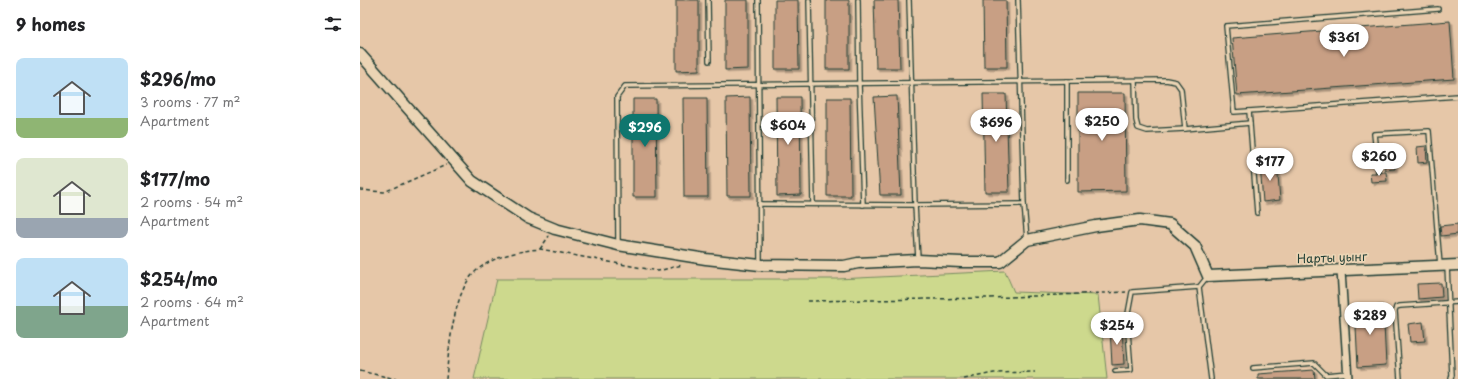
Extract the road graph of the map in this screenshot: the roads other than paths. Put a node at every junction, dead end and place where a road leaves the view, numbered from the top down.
1 (708, 0) edge
2 (758, 0) edge
3 (809, 0) edge
4 (858, 0) edge
5 (909, 0) edge
6 (1018, 0) edge
7 (1438, 9) dead end
8 (360, 54) edge
9 (709, 61) dead end
10 (1020, 81) junction
11 (1067, 81) junction
12 (1135, 81) junction
13 (859, 83) junction
14 (911, 83) junction
15 (758, 84) junction
16 (810, 84) junction
17 (1458, 96) edge
18 (1249, 111) junction
19 (1250, 123) junction
20 (1185, 129) junction
21 (1378, 171) dead end
22 (1067, 180) dead end
23 (759, 204) junction
24 (813, 204) junction
25 (1024, 204) junction
26 (863, 205) junction
27 (915, 205) junction
28 (1257, 213) dead end
29 (1027, 240) junction
30 (618, 245) junction
31 (918, 260) junction
32 (760, 265) junction
33 (1458, 265) edge
34 (1443, 266) junction
35 (1341, 271) junction
36 (1208, 276) junction
37 (1199, 287) junction
38 (1458, 302) edge
39 (1448, 303) junction
40 (1253, 368) dead end
41 (1115, 371) dead end
42 (1348, 376) edge
43 (1211, 379) edge
44 (1400, 379) edge
45 (1451, 379) edge

1 - 9 lane
2 - 15 lane
3 - 16 lane
4 - 13 lane
5 - 14 lane
6 - 10 lane
7 - 18 lane
8 - 30 street
10 - 11 lane
10 - 14 lane
10 - 25 lane
11 - 12 lane
11 - 22 lane
12 - 20 lane
12 - 20 lane
13 - 14 lane
13 - 16 lane
13 - 26 lane
14 - 27 lane
15 - 16 lane
15 - 23 lane
15 - 30 lane
16 - 24 lane
17 - 18 lane
18 - 19 lane
19 - 20 lane
19 - 28 lane
21 - 34 lane
23 - 24 lane
23 - 32 lane
24 - 26 lane
25 - 27 lane
25 - 29 lane
26 - 27 lane
27 - 31 lane
29 - 31 street
29 - 36 street
30 - 32 street
31 - 32 street
33 - 34 street, Нарты уынг
34 - 35 street, Нарты уынг
34 - 39 lane
35 - 36 street, Нарты уынг
35 - 42 street
36 - 37 lane
37 - 41 lane
37 - 43 lane
38 - 39 lane
39 - 44 lane
39 - 45 lane
40 - 42 lane

